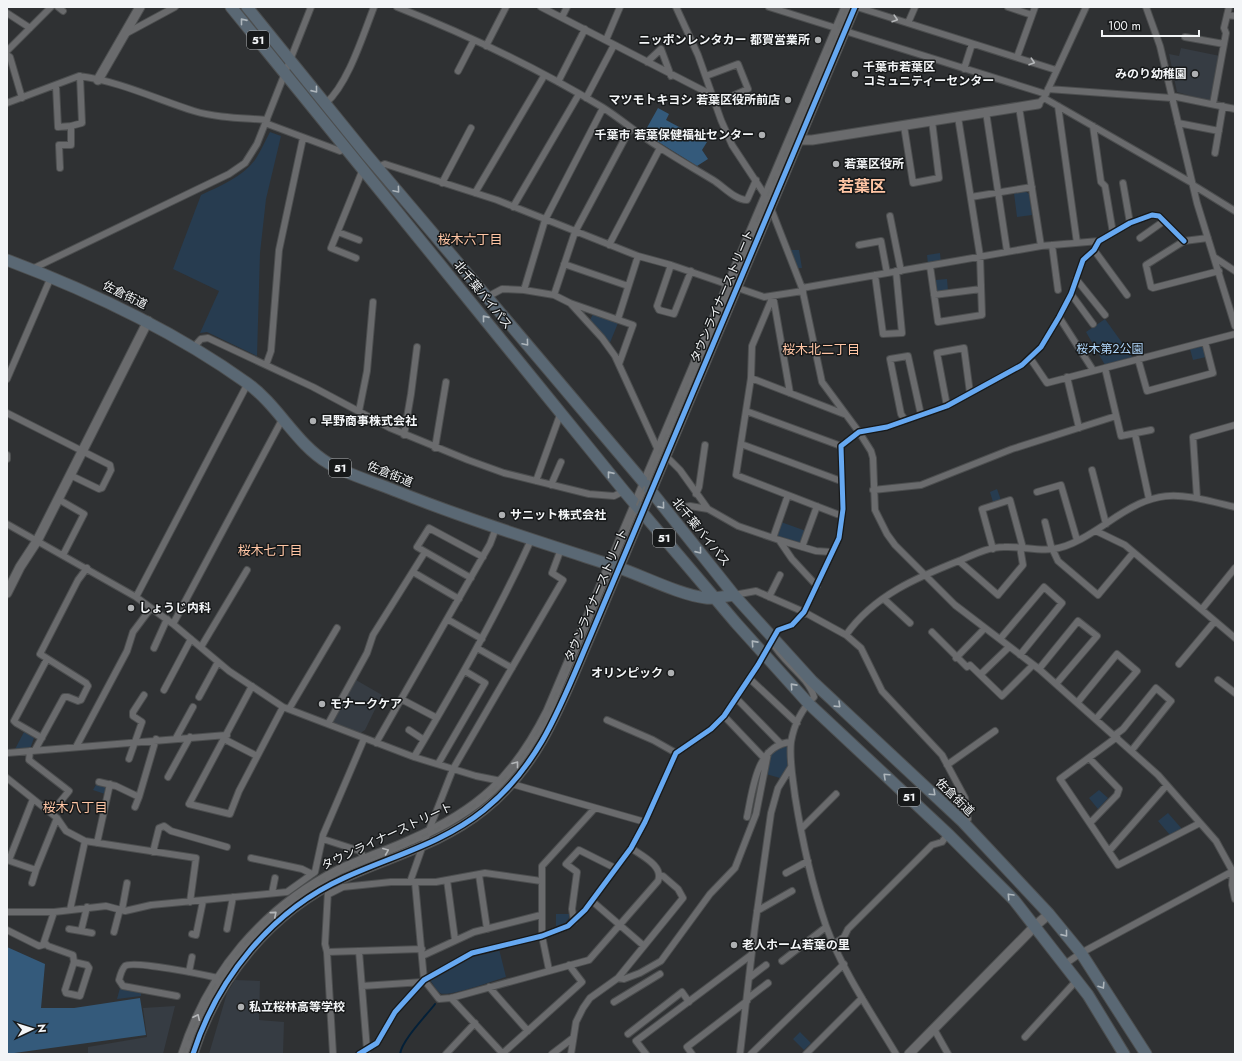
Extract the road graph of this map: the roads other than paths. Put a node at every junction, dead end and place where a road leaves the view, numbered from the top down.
1 (51, 7) edge
2 (140, 7) edge
3 (175, 7) edge
4 (232, 7) edge
5 (247, 7) edge
6 (311, 7) edge
7 (374, 7) edge
8 (398, 7) edge
9 (506, 7) edge
10 (541, 7) edge
11 (567, 7) edge
12 (620, 7) edge
13 (676, 7) edge
14 (769, 7) edge
15 (846, 7) edge
16 (856, 7) edge
17 (915, 7) edge
18 (1008, 7) edge
19 (1035, 7) edge
20 (1086, 7) edge
21 (1146, 7) edge
22 (1228, 7) edge
23 (7, 13) edge
24 (1227, 14) junction
25 (1032, 15) junction
26 (1235, 16) edge
27 (562, 17) junction
28 (908, 23) junction
29 (30, 28) junction
30 (585, 29) junction
31 (841, 30) junction
32 (125, 34) junction
33 (1184, 36) dead end
34 (474, 40) junction
35 (606, 40) junction
36 (972, 44) junction
37 (1224, 44) junction
38 (614, 45) junction
39 (486, 46) junction
40 (7, 52) edge
41 (7, 55) edge
42 (1017, 57) junction
43 (290, 60) junction
44 (647, 62) junction
45 (964, 69) junction
46 (1056, 70) junction
47 (458, 71) dead end
48 (285, 73) junction
49 (80, 76) junction
50 (544, 76) junction
51 (672, 76) junction
52 (706, 76) junction
53 (98, 80) junction
54 (558, 82) junction
55 (56, 86) junction
56 (579, 94) junction
57 (712, 96) junction
58 (1044, 96) junction
59 (1172, 97) junction
60 (22, 98) junction
61 (586, 98) junction
62 (7, 103) edge
63 (326, 103) junction
64 (715, 104) junction
65 (1213, 104) junction
66 (1058, 106) junction
67 (1223, 106) junction
68 (1019, 107) junction
69 (604, 108) junction
70 (1235, 109) edge
71 (986, 112) junction
72 (958, 117) junction
73 (266, 121) junction
74 (932, 121) junction
75 (1178, 123) junction
76 (70, 126) junction
77 (904, 126) junction
78 (1093, 126) junction
79 (471, 128) dead end
80 (630, 129) junction
81 (1219, 131) junction
82 (303, 138) junction
83 (798, 140) junction
84 (347, 148) junction
85 (660, 148) junction
86 (1215, 152) dead end
87 (363, 167) junction
88 (378, 167) junction
89 (60, 168) dead end
90 (756, 180) junction
91 (1123, 182) dead end
92 (442, 183) junction
93 (1192, 184) junction
94 (1032, 188) junction
95 (475, 193) junction
96 (998, 193) junction
97 (766, 194) junction
98 (971, 197) junction
99 (513, 207) junction
100 (771, 207) junction
101 (1235, 211) edge
102 (890, 216) dead end
103 (545, 220) junction
104 (1164, 220) junction
105 (1130, 223) junction
106 (338, 232) junction
107 (575, 232) junction
108 (1113, 233) junction
109 (1140, 238) dead end
110 (1208, 238) junction
111 (359, 240) dead end
112 (1098, 241) junction
113 (1184, 241) junction
114 (1078, 243) junction
115 (859, 244) dead end
116 (609, 245) junction
117 (1052, 245) junction
118 (1040, 246) junction
119 (1094, 250) junction
120 (1007, 251) junction
121 (638, 256) junction
122 (980, 256) junction
123 (1214, 257) junction
124 (356, 258) dead end
125 (7, 260) edge
126 (564, 264) junction
127 (671, 265) junction
128 (930, 266) junction
129 (32, 269) junction
130 (691, 271) junction
131 (898, 271) junction
132 (1219, 271) junction
133 (1235, 271) edge
134 (887, 273) junction
135 (875, 275) junction
136 (51, 277) junction
137 (1076, 279) junction
138 (732, 285) junction
139 (628, 286) junction
140 (803, 289) junction
141 (981, 289) junction
142 (524, 290) junction
143 (1058, 290) dead end
144 (1071, 294) junction
145 (554, 295) junction
146 (934, 295) junction
147 (773, 296) junction
148 (1127, 296) dead end
149 (487, 297) junction
150 (373, 302) dead end
151 (570, 303) junction
152 (1105, 315) dead end
153 (1059, 317) junction
154 (618, 319) junction
155 (148, 321) junction
156 (1093, 324) dead end
157 (1235, 326) edge
158 (1235, 334) edge
159 (1205, 342) junction
160 (417, 347) dead end
161 (192, 348) junction
162 (1030, 358) junction
163 (1138, 359) junction
164 (619, 364) junction
165 (266, 365) junction
166 (1105, 368) junction
167 (1093, 370) junction
168 (1066, 377) junction
169 (7, 378) edge
170 (751, 378) junction
171 (446, 382) dead end
172 (248, 383) junction
173 (790, 393) junction
174 (970, 393) junction
175 (947, 406) junction
176 (359, 410) junction
177 (746, 411) junction
178 (561, 412) junction
179 (7, 413) edge
180 (844, 414) junction
181 (921, 415) junction
182 (1116, 416) junction
183 (283, 418) junction
184 (905, 420) junction
185 (1235, 424) edge
186 (1079, 428) junction
187 (1151, 430) dead end
188 (859, 432) junction
189 (1134, 434) junction
190 (404, 435) junction
191 (741, 444) junction
192 (705, 445) dead end
193 (841, 446) junction
194 (435, 448) junction
195 (658, 450) junction
196 (82, 451) junction
197 (7, 455) edge
198 (666, 456) junction
199 (7, 459) edge
200 (561, 462) dead end
201 (1092, 470) dead end
202 (70, 475) junction
203 (536, 481) junction
204 (841, 481) junction
205 (551, 485) junction
206 (647, 487) junction
207 (873, 490) junction
208 (624, 491) junction
209 (1037, 492) dead end
210 (696, 494) junction
211 (788, 495) junction
212 (1197, 498) junction
213 (58, 499) junction
214 (1149, 499) junction
215 (817, 506) junction
216 (1235, 507) edge
217 (638, 508) junction
218 (682, 508) dead end
219 (708, 509) junction
220 (842, 516) junction
221 (1045, 522) dead end
222 (7, 524) edge
223 (1106, 524) junction
224 (496, 528) junction
225 (1096, 531) junction
226 (776, 539) junction
227 (531, 540) junction
228 (1077, 540) junction
229 (37, 541) junction
230 (802, 547) junction
231 (993, 548) junction
232 (1022, 548) junction
233 (561, 549) junction
234 (1053, 549) junction
235 (426, 552) junction
236 (832, 552) junction
237 (1133, 553) junction
238 (63, 554) junction
239 (483, 557) junction
240 (959, 560) junction
241 (614, 566) junction
242 (87, 568) junction
243 (1235, 568) edge
244 (247, 570) dead end
245 (413, 572) junction
246 (924, 574) junction
247 (780, 575) dead end
248 (471, 578) junction
249 (817, 586) junction
250 (7, 593) edge
251 (734, 595) junction
252 (136, 597) junction
253 (769, 597) junction
254 (716, 598) junction
255 (459, 599) junction
256 (884, 599) junction
257 (151, 608) junction
258 (1202, 609) junction
259 (804, 612) junction
260 (168, 619) junction
261 (447, 619) junction
262 (1215, 621) junction
263 (910, 623) dead end
264 (173, 624) junction
265 (337, 628) dead end
266 (985, 628) junction
267 (765, 630) junction
268 (778, 630) dead end
269 (932, 632) dead end
270 (846, 635) junction
271 (1235, 638) edge
272 (191, 639) junction
273 (482, 639) junction
274 (1000, 639) junction
275 (201, 647) junction
276 (1009, 647) junction
277 (154, 648) dead end
278 (477, 648) junction
279 (1020, 655) junction
280 (47, 658) junction
281 (956, 658) junction
282 (218, 662) junction
283 (1179, 664) dead end
284 (758, 665) tunnel mouth
285 (1033, 665) junction
286 (512, 668) junction
287 (1039, 669) junction
288 (465, 671) junction
289 (981, 674) junction
290 (750, 679) junction
291 (1218, 680) dead end
292 (1056, 684) junction
293 (252, 686) junction
294 (164, 690) dead end
295 (1235, 693) edge
296 (144, 695) dead end
297 (199, 697) dead end
298 (737, 698) junction
299 (401, 699) junction
300 (808, 703) junction
301 (1077, 703) junction
302 (193, 708) dead end
303 (286, 708) junction
304 (724, 716) junction
305 (437, 718) junction
306 (1096, 719) junction
307 (607, 720) dead end
308 (796, 722) junction
309 (328, 724) junction
310 (409, 730) dead end
311 (995, 731) dead end
312 (1116, 736) junction
313 (190, 737) junction
314 (225, 737) junction
315 (42, 738) junction
316 (176, 738) junction
317 (364, 739) junction
318 (156, 740) junction
319 (424, 740) junction
320 (134, 742) junction
321 (791, 742) junction
322 (376, 743) junction
323 (780, 743) junction
324 (76, 747) junction
325 (32, 750) junction
326 (1132, 750) junction
327 (7, 753) edge
328 (676, 753) junction
329 (257, 756) junction
330 (766, 756) junction
331 (414, 757) junction
332 (1089, 758) junction
333 (129, 759) dead end
334 (438, 764) junction
335 (947, 765) junction
336 (791, 767) junction
337 (453, 769) junction
338 (168, 777) dead end
339 (7, 779) edge
340 (501, 781) junction
341 (99, 782) dead end
342 (110, 784) junction
343 (512, 784) junction
344 (1166, 786) junction
345 (836, 794) dead end
346 (139, 796) junction
347 (33, 799) junction
348 (135, 807) dead end
349 (595, 808) junction
350 (51, 813) junction
351 (747, 817) dead end
352 (57, 818) junction
353 (645, 822) junction
354 (963, 822) junction
355 (1090, 823) junction
356 (1200, 823) junction
357 (801, 830) junction
358 (429, 832) junction
359 (948, 834) junction
360 (323, 838) junction
361 (85, 841) junction
362 (97, 843) junction
363 (227, 847) dead end
364 (422, 848) junction
365 (632, 848) junction
366 (1109, 851) junction
367 (153, 852) junction
368 (251, 858) dead end
369 (365, 859) junction
370 (8, 860) edge
371 (808, 861) junction
372 (615, 868) junction
373 (36, 870) junction
374 (1234, 871) edge
375 (313, 873) junction
376 (786, 873) dead end
377 (479, 875) junction
378 (661, 876) junction
379 (275, 878) dead end
380 (447, 880) junction
381 (413, 882) junction
382 (541, 882) junction
383 (32, 883) dead end
384 (127, 883) dead end
385 (325, 887) junction
386 (792, 891) dead end
387 (272, 893) junction
388 (233, 897) junction
389 (1235, 900) edge
390 (203, 901) junction
391 (592, 901) junction
392 (190, 902) junction
393 (86, 907) junction
394 (70, 910) junction
395 (121, 910) junction
396 (757, 911) junction
397 (7, 912) edge
398 (54, 912) junction
399 (1049, 914) junction
400 (541, 915) junction
401 (574, 920) junction
402 (620, 925) junction
403 (1035, 926) junction
404 (826, 927) junction
405 (69, 929) dead end
406 (227, 929) dead end
407 (487, 929) junction
408 (7, 930) edge
409 (81, 932) junction
410 (114, 932) dead end
411 (92, 933) dead end
412 (192, 934) dead end
413 (542, 936) junction
414 (455, 940) junction
415 (46, 944) junction
416 (834, 944) junction
417 (644, 946) junction
418 (359, 951) junction
419 (327, 952) junction
420 (422, 952) junction
421 (1081, 953) junction
422 (751, 955) junction
423 (192, 958) dead end
424 (782, 961) dead end
425 (74, 962) junction
426 (844, 964) junction
427 (1065, 964) junction
428 (569, 965) junction
429 (766, 965) dead end
430 (549, 970) junction
431 (189, 972) junction
432 (660, 974) dead end
433 (218, 978) junction
434 (618, 978) junction
435 (749, 978) junction
436 (1077, 980) junction
437 (424, 981) junction
438 (768, 983) dead end
439 (362, 986) junction
440 (489, 987) junction
441 (177, 996) dead end
442 (451, 998) junction
443 (862, 998) junction
444 (747, 1000) junction
445 (614, 1002) dead end
446 (689, 1002) junction
447 (475, 1023) junction
448 (934, 1029) junction
449 (528, 1031) junction
450 (628, 1034) dead end
451 (1025, 1037) dead end
452 (573, 1038) junction
453 (367, 1050) junction
454 (738, 1053) edge
455 (183, 1054) edge
456 (193, 1054) edge
457 (333, 1054) edge
458 (359, 1054) edge
459 (446, 1054) edge
460 (503, 1054) edge
461 (552, 1054) edge
462 (571, 1054) edge
463 (646, 1054) edge
464 (692, 1054) edge
465 (751, 1054) edge
466 (806, 1054) edge
467 (896, 1054) edge
468 (909, 1054) edge
469 (948, 1054) edge
470 (1124, 1054) edge
471 (1146, 1054) edge

1 - 29 street
2 - 32 street
3 - 32 street
48 -> 4 highway, 北千葉バイパス / 51
5 - 43 highway, 北千葉バイパス / 51
6 - 43 street
7 - 63 street
8 - 34 street
9 - 39 street
10 - 27 street
11 - 27 street
12 - 35 street
13 - 52 street
14 - 31 street
15 - 31 street, タウンライナーストリート
16 -> 28 street
16 - 31 street, タウンライナーストリート
17 - 28 street
18 - 25 street
19 - 25 street
20 - 46 street
21 - 59 street
22 - 24 street
23 - 29 street
24 - 26 street
24 - 37 street
25 - 42 street
27 - 30 street
28 - 36 street
29 - 40 street
30 - 35 street
30 - 54 street
31 - 45 street
31 - 83 street, タウンライナーストリート
31 - 97 street, タウンライナーストリート
32 - 53 street
33 - 37 street
34 - 39 street
34 - 47 street
35 - 38 street
36 - 42 street
36 - 45 street
37 - 65 street
38 - 44 street
38 - 61 street
39 - 50 street
41 - 60 street
42 -> 46 street
43 - 48 street
43 -> 63 highway, 北千葉バイパス / 51
44 - 51 street
44 - 51 street
45 - 58 street
46 - 58 street
48 - 73 street
48 - 84 highway, 北千葉バイパス / 51
49 - 53 street
49 - 55 street
49 - 76 street
50 - 54 street
50 - 95 street
51 - 57 street
52 - 57 street
52 - 64 street
53 - 73 street
54 - 56 street
55 - 60 street
55 - 76 street
56 - 61 street
56 - 99 street
57 - 64 street
58 - 59 street
58 - 66 street
58 - 68 street
59 - 65 street
59 - 75 street
60 - 62 street
61 - 69 street
63 - 88 highway, 北千葉バイパス / 51
64 - 90 street
65 - 67 street
66 - 78 street
66 - 114 street
67 - 70 street
67 - 81 street
68 - 71 street
68 - 94 street
69 - 80 street
69 - 103 street
71 - 72 street
71 - 96 street
72 - 74 street
72 - 98 street
73 - 82 street
73 - 129 street
74 - 77 street
74 - 77 street
75 - 81 street
75 - 93 street
76 - 89 street
77 - 83 street
78 - 93 street
78 - 108 street
79 - 92 street
80 - 85 street
80 - 107 street
81 - 86 street
82 - 84 street
82 - 165 street
83 - 100 street, タウンライナーストリート
84 - 87 highway, 北千葉バイパス / 51
85 - 90 street
85 - 116 street
87 - 106 street
178 -> 87 highway, 北千葉バイパス / 51
88 - 92 street
88 -> 149 highway, 北千葉バイパス / 51
90 - 97 street
91 - 105 street
92 - 95 street
93 - 101 street
93 - 110 street
94 - 96 street
94 - 118 street
95 - 99 street
96 - 98 street
96 - 120 street
97 - 100 street
97 - 138 street, タウンライナーストリート
98 - 122 street
99 - 103 street
100 - 138 street, タウンライナーストリート
100 - 140 street
102 - 131 street
103 - 107 street
103 - 142 street
104 - 105 street
104 - 109 street
104 - 113 street
105 - 108 street
106 - 111 street
106 - 124 street
107 - 116 street
107 - 126 street
108 - 112 street
110 - 113 street
110 - 123 street
112 - 114 street
112 - 119 street
113 - 132 street
114 - 117 street
115 - 134 street
116 - 121 street
117 - 118 street
117 - 143 street
118 - 120 street
119 - 137 street
119 - 148 street
120 - 122 street
121 - 127 street
121 - 139 street
122 - 128 street
122 - 141 street
123 - 132 street
123 - 133 street
125 - 129 highway, 佐倉街道 / 51
126 - 139 street
126 - 145 street
127 - 130 street
127 - 130 street
128 - 131 street
128 - 146 street
129 - 136 highway, 佐倉街道 / 51
130 - 138 street
131 - 134 street
131 - 135 street
132 - 157 street
134 - 135 street
135 - 140 street
136 - 155 highway, 佐倉街道 / 51
136 - 169 street
137 - 144 street
137 - 152 street
138 - 147 street
138 - 195 street, タウンライナーストリート
138 - 198 street, タウンライナーストリート
139 - 154 street
140 - 147 street
140 - 180 street
141 - 146 street
141 - 146 street
142 - 145 street
142 - 149 street
144 - 153 street
144 - 156 street
145 - 151 street
147 - 170 street
147 - 173 street
149 -> 206 highway, 北千葉バイパス / 51
150 - 176 street
151 - 154 street
151 - 164 street
153 - 162 street
153 - 167 street
154 - 164 street
155 - 161 highway, 佐倉街道 / 51
155 - 196 street
158 - 159 street
159 - 163 street
159 - 163 street
160 - 190 street
161 - 165 street
161 - 172 highway, 佐倉街道 / 51
162 - 168 street
162 - 174 street
163 - 166 street
164 - 195 street
165 - 176 street
166 - 167 street
166 - 182 street
167 - 168 street
168 - 186 street
170 - 173 street
170 - 177 street
171 - 194 street
172 - 183 highway, 佐倉街道 / 51
172 - 252 street
173 - 180 street
174 - 175 street
174 - 175 street
175 - 181 street
176 - 190 street
177 - 191 street
177 - 193 street
178 - 203 street
208 -> 178 highway, 北千葉バイパス / 51
179 - 196 street
180 - 188 street
181 - 184 street
181 - 184 street
182 - 186 street
182 - 189 street
183 - 224 highway, 佐倉街道 / 51
183 - 264 street
184 - 188 street
185 - 212 street
186 - 207 street
187 - 189 street
188 - 193 street
188 - 207 street
189 - 214 street
190 - 194 street
191 - 204 street
191 - 211 street
192 - 210 street
193 - 204 street
194 - 203 street
195 - 206 street, タウンライナーストリート
196 - 202 street
196 - 202 street
197 - 199 street
198 - 206 street, タウンライナーストリート
198 - 210 street
200 - 205 street
201 - 223 street
202 - 213 street
203 - 205 street
204 - 220 street
205 - 208 street
206 - 217 street, タウンライナーストリート
206 -> 251 highway, 北千葉バイパス / 51
207 - 246 street
208 - 217 highway, 北千葉バイパス / 51
209 - 228 street
210 - 219 street
211 - 215 street
211 - 226 street
212 - 214 street
212 - 216 street
213 - 229 street
213 - 238 street
214 - 223 street
215 - 220 street
215 - 230 street
217 - 241 street, タウンライナーストリート
217 - 254 highway, 北千葉バイパス / 51
218 - 219 street
219 - 226 street
220 - 236 street
221 - 234 street
222 - 229 street
223 - 225 street
224 - 227 highway, 佐倉街道 / 51
224 - 239 street
225 - 228 street
225 - 237 street
226 - 230 street
226 - 249 street
227 - 233 highway, 佐倉街道 / 51
227 - 273 street
228 - 234 street
229 - 238 street
229 - 250 street
230 - 236 street
231 - 232 street
231 - 232 street
231 - 240 street
232 - 234 street
232 - 240 street
233 - 241 highway, 佐倉街道 / 51
233 - 286 street
234 - 237 street
235 - 239 street
235 - 245 street
235 - 248 street
236 - 249 street
237 - 258 street
238 - 242 street
239 - 248 street
240 - 246 street
241 - 254 highway, 佐倉街道 / 51
340 -> 241 street, タウンライナーストリート
241 - 343 street, タウンライナーストリート
242 - 252 street
242 - 280 street
243 - 258 street
244 - 275 street
245 - 255 street
245 - 309 street
246 - 256 street
246 - 266 street
247 - 253 street
248 - 255 street
249 - 259 street
251 - 253 street
251 - 254 highway, 佐倉街道 / 51
251 - 267 highway, 佐倉街道 / 51
252 - 257 street
253 - 259 street
300 -> 254 highway, 51
255 - 261 street
256 - 263 street
256 - 270 street
257 - 260 street
257 - 324 street
258 - 262 street
259 - 268 street
259 - 270 street
260 - 264 street
260 - 277 street
261 - 273 street
261 - 299 street
262 - 271 street
262 - 283 street
264 - 272 street
265 - 303 street
266 - 274 street
266 - 281 street
267 - 300 street
267 -> 354 highway, 佐倉街道 / 51
269 - 281 street
270 - 335 street
272 - 275 street
272 - 294 street
273 - 278 street
274 - 276 street
274 - 279 street
275 - 282 street
276 - 279 street
276 - 289 street
278 - 286 street
278 - 288 street
279 - 285 street
280 - 315 street
280 - 315 street
281 - 289 street
282 - 293 street
282 - 297 street
284 - 290 street
285 - 287 street
285 - 289 street
286 - 337 street
287 - 292 street
287 - 292 street
288 - 305 street
288 - 334 street
290 - 298 street
290 - 308 street
291 - 295 street
292 - 301 street
293 - 303 street
293 - 314 street
296 - 320 street
298 - 304 street
298 - 323 street
299 - 305 street
299 - 322 street
300 - 308 street
359 -> 300 highway, 51
301 - 306 street
301 - 306 street
302 - 316 street
303 - 309 street
303 - 329 street
304 - 328 street
304 - 330 street
305 - 319 street
306 - 312 street
307 - 328 street
308 - 321 street
309 - 317 street
310 - 319 street
311 - 335 street
312 - 326 street
312 - 326 street
312 - 332 street
313 - 314 street
313 - 316 street
313 - 338 street
314 - 329 street
314 - 329 street
315 - 325 street
316 - 318 street
317 - 322 street
317 - 360 street
318 - 320 street
318 - 346 street
319 - 331 street
320 - 324 street
320 - 333 street
321 - 323 street
321 - 336 street
322 - 331 street
323 - 330 street
324 - 325 street
325 - 327 street
325 - 350 street
326 - 344 street
328 - 353 street
330 - 351 street
330 - 434 street
331 - 334 street
332 - 355 street
332 - 355 street
334 - 337 street
335 - 354 street
336 - 357 street
336 - 396 street
337 - 340 street
337 - 358 street
339 - 347 street
340 - 358 street, タウンライナーストリート
341 - 342 street
342 - 346 street
342 - 362 street
343 - 349 street
343 - 364 street, タウンライナーストリート
344 - 356 street
344 - 366 street
345 - 357 street
346 - 348 street
347 - 350 street
347 - 370 street
349 - 353 street
349 - 382 street
350 - 352 street
352 - 361 street
352 - 373 street
353 - 365 street
354 - 399 highway, 佐倉街道 / 51
355 - 366 street
356 - 366 street
356 - 374 street
357 - 371 street
358 - 364 street
369 -> 358 street, タウンライナーストリート
403 -> 359 highway, 51
359 - 416 street
360 - 369 street
360 - 375 street
361 - 362 street
361 - 394 street
362 - 367 street
363 - 367 street
364 - 381 street
364 - 385 street, タウンライナーストリート
365 - 372 street
365 - 378 street
367 - 392 street
368 - 375 street
369 - 385 street, タウンライナーストリート
370 - 373 street
371 - 376 street
371 - 404 street
372 - 391 street
372 - 401 street
373 - 383 street
374 - 389 street
374 - 421 street
375 - 385 street
375 - 387 street
377 - 380 street
377 - 382 street
377 - 407 street
378 - 402 street
378 - 417 street
379 - 387 street
380 - 381 street
380 - 414 street
381 - 385 street
381 - 420 street
382 - 400 street
384 - 395 street
385 - 419 street
433 -> 385 street, タウンライナーストリート
385 - 456 street, タウンライナーストリート
386 - 396 street
387 - 388 street
388 - 390 street
388 - 406 street
390 - 392 street
390 - 412 street
391 - 401 street
391 - 402 street
392 - 395 street
393 - 394 street
393 - 395 street
393 - 409 street
394 - 398 street
395 - 410 street
396 - 422 street
397 - 398 street
398 - 415 street
399 - 403 street
399 -> 421 highway, 佐倉街道 / 51
400 - 407 street
400 - 413 street
401 - 413 street
402 - 417 street
402 - 428 street
403 - 427 highway, 51
403 - 448 street
404 - 416 street
404 - 424 street
405 - 409 street
407 - 414 street
408 - 415 street
409 - 411 street
413 - 430 street
413 - 437 street
414 - 420 street
415 - 425 street
416 - 426 street
417 - 434 street
418 - 419 street
418 - 420 street
418 - 439 street
419 - 457 street
420 - 437 street
421 - 427 street
421 -> 471 highway, 佐倉街道 / 51
422 - 435 street
422 - 446 street
423 - 431 street
425 - 425 street
426 - 443 street
426 - 465 street
427 - 436 highway, 51
428 - 430 street
428 - 449 street
429 - 435 street
430 - 440 street
431 - 433 street
431 - 441 street
432 - 445 street
455 -> 433 street, タウンライナーストリート
434 - 452 street
435 - 444 street
436 - 451 street
436 - 470 highway, 51
437 - 439 street
437 - 442 street
437 - 453 street
438 - 444 street
439 - 453 street
440 - 442 street
440 - 449 street
442 - 447 street
443 - 466 street
443 - 467 street
444 - 454 street
444 - 464 street
446 - 450 street
446 - 463 street
447 - 459 street
447 - 460 street
448 - 468 street
448 - 469 street
449 - 460 street
452 - 461 street
452 - 462 street
453 - 458 street

